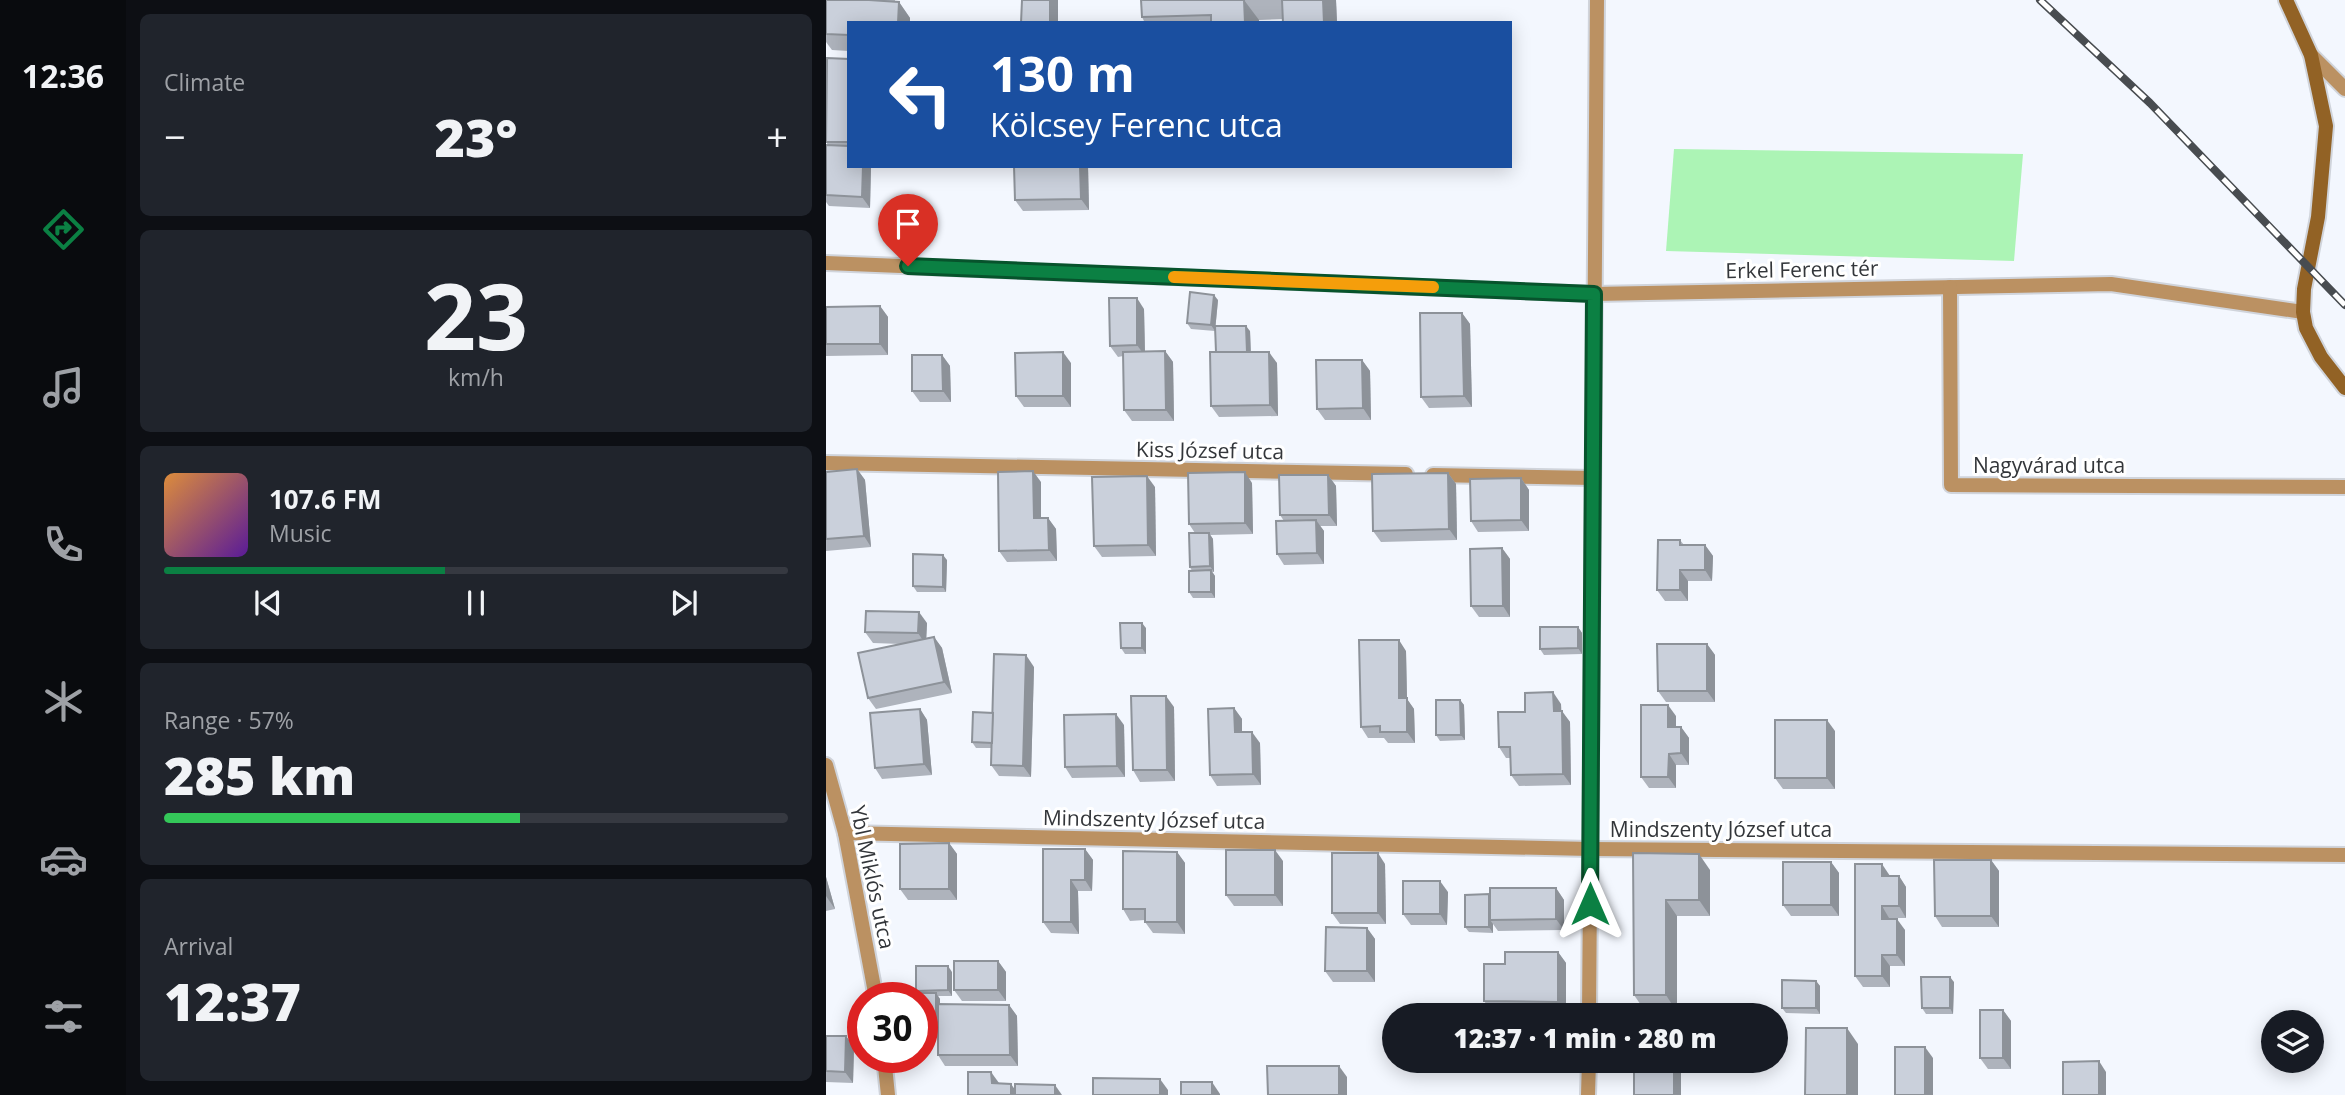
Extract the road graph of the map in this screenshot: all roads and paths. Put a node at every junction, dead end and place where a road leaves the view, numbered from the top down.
1 (1597, 0) edge
2 (2286, 0) edge
3 (2311, 55) junction
4 (2345, 89) edge
5 (826, 263) edge
6 (1950, 287) junction
7 (1594, 294) junction
8 (2303, 312) junction
9 (2345, 388) edge
10 (826, 463) edge
11 (1593, 478) junction
12 (2345, 487) edge
13 (826, 765) edge
14 (845, 833) junction
15 (1590, 849) junction
16 (2345, 855) edge
17 (873, 982) edge
18 (1589, 1003) edge
19 (886, 1073) edge
20 (1589, 1073) edge
21 (888, 1095) edge
22 (1588, 1095) edge

1 - 7 street
2 - 3 main road
3 - 4 street
3 - 8 main road
5 - 7 street, Erkel Ferenc tér
6 - 7 street, Erkel Ferenc tér
6 - 8 street, Erkel Ferenc tér
6 - 12 street, Nagyvárad utca
7 - 11 street
8 - 9 main road
10 - 11 street, Kiss József utca
11 - 15 street
13 - 14 street, Ybl Miklós utca
14 - 15 street, Mindszenty József utca
14 - 17 street, Ybl Miklós utca
15 - 16 street, Mindszenty József utca
15 - 18 street
19 - 21 street
20 - 22 street

